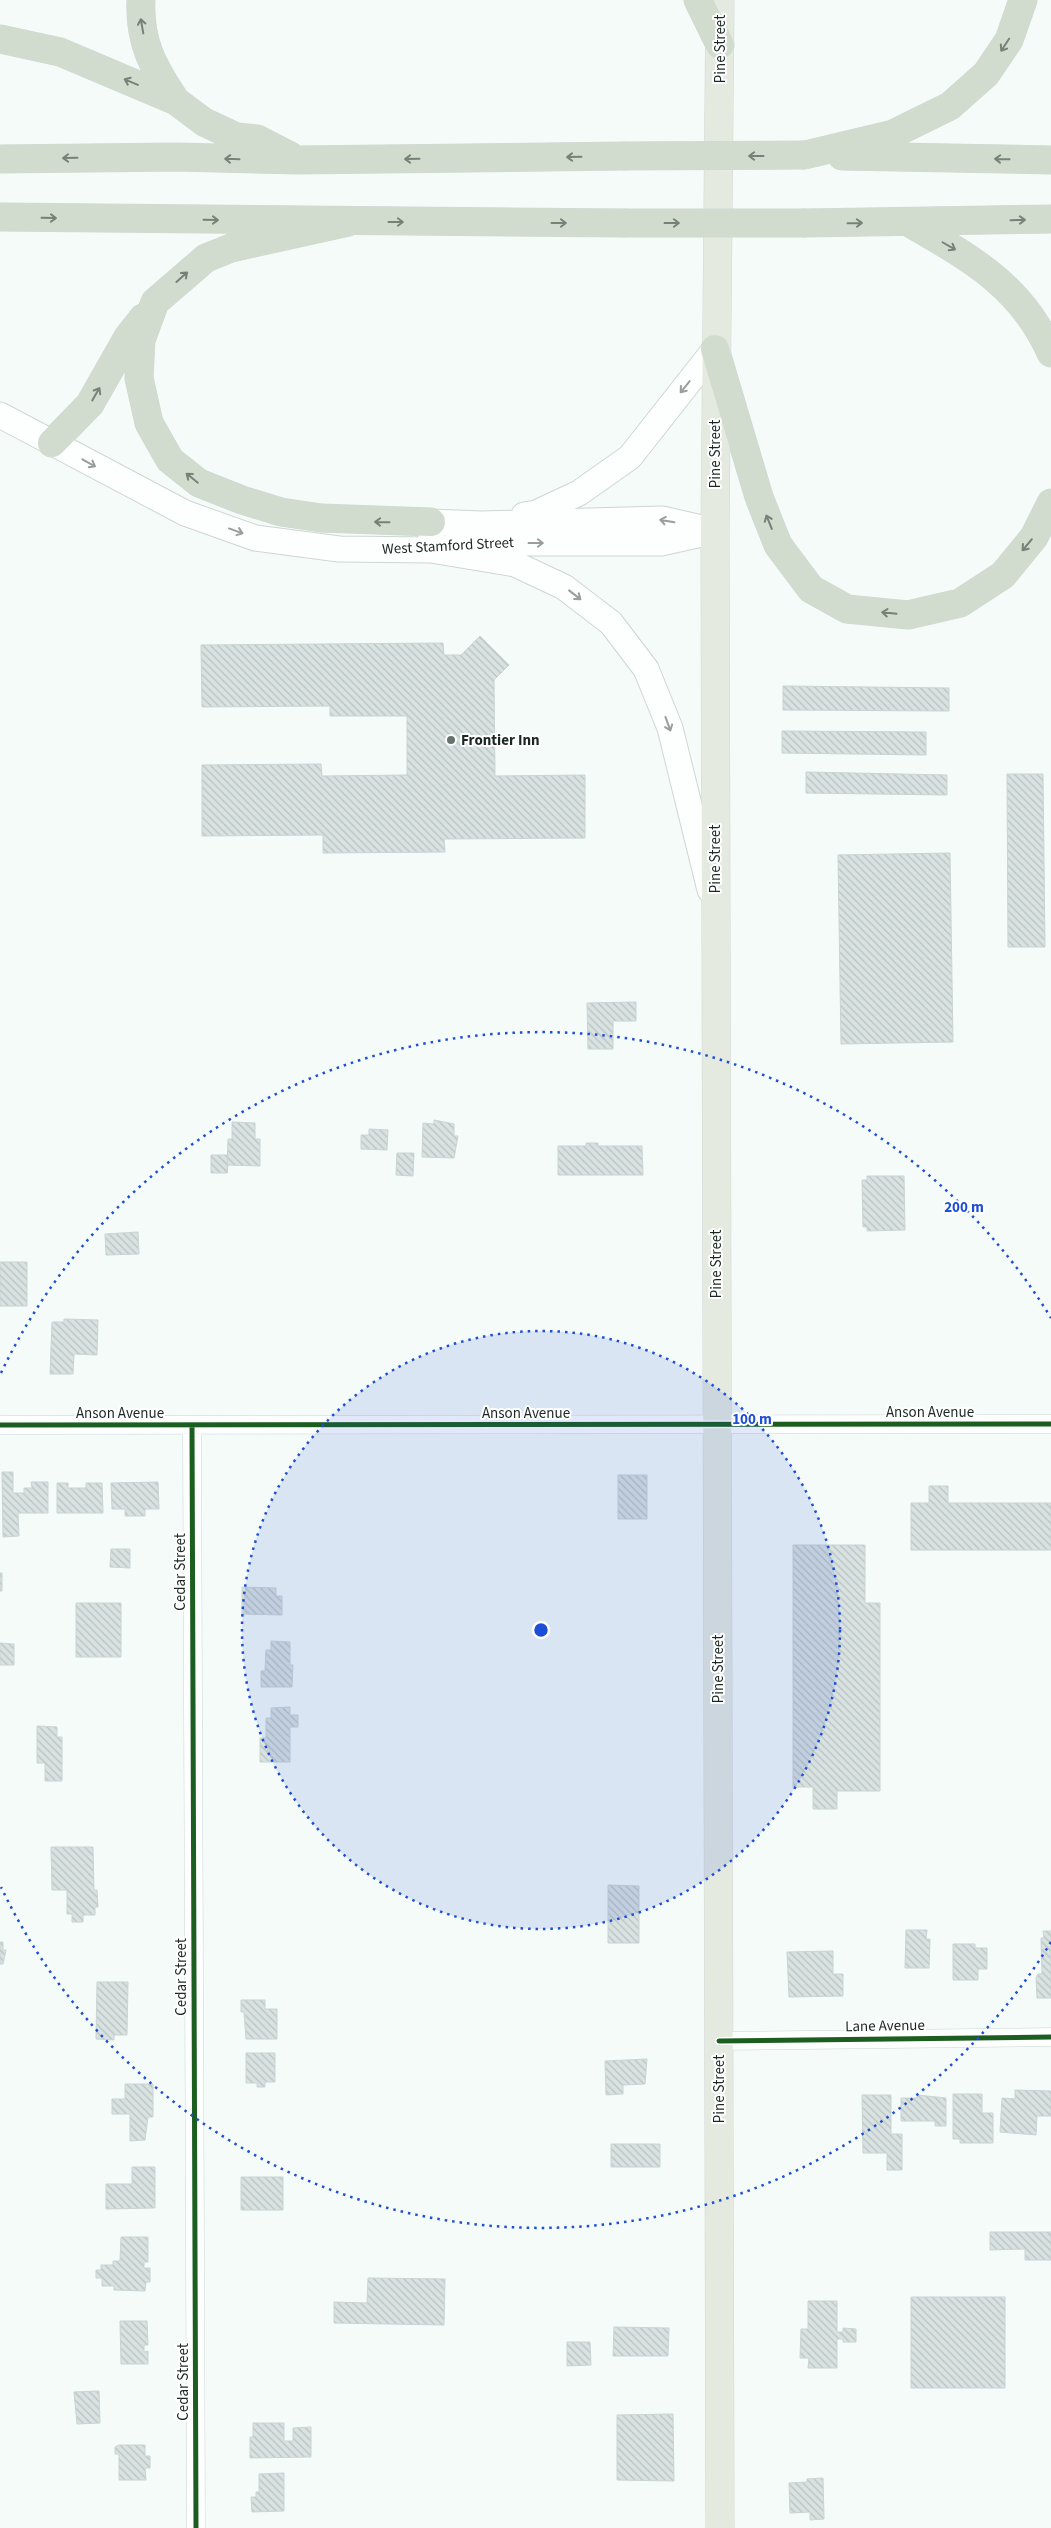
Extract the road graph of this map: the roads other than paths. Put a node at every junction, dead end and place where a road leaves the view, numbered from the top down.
1 (142, 0) edge
2 (698, 0) edge
3 (720, 0) edge
4 (1023, 0) edge
5 (0, 39) edge
6 (720, 45) junction
7 (176, 101) junction
8 (805, 155) junction
9 (0, 159) edge
10 (298, 160) junction
11 (1051, 160) edge
12 (0, 217) edge
13 (1051, 219) edge
14 (348, 222) junction
15 (906, 222) junction
16 (155, 302) junction
17 (716, 349) junction
18 (1051, 353) edge
19 (0, 415) edge
20 (52, 443) junction
21 (1051, 503) edge
22 (431, 522) junction
23 (481, 524) junction
24 (715, 531) junction
25 (431, 550) junction
26 (715, 912) junction
27 (1051, 1424) edge
28 (192, 1425) junction
29 (0, 1426) edge
30 (717, 1426) junction
31 (1051, 2037) edge
32 (719, 2041) junction
33 (196, 2528) edge
34 (720, 2528) edge

7 -> 1 highway
2 - 6 highway
3 - 6 main road, Pine Street
4 -> 8 highway
7 -> 5 highway
6 - 17 main road, Pine Street
7 - 10 highway
8 -> 10 highway, bridge
11 -> 8 highway
10 -> 9 highway
12 -> 14 highway
15 -> 13 highway
14 -> 15 highway, bridge
16 -> 14 highway
15 -> 18 highway
20 -> 16 highway
22 -> 16 highway
21 -> 17 highway
17 -> 23 main road
17 - 24 main road, Pine Street
19 - 20 main road, West Stamford Street
20 -> 25 main road, West Stamford Street
22 - 23 main road
22 - 25 main road
24 -> 23 main road
25 -> 24 main road, West Stamford Street
24 - 26 main road, Pine Street
25 -> 26 main road
26 - 30 main road, Pine Street
27 - 30 street, Anson Avenue
28 - 29 street, Anson Avenue
28 - 30 street, Anson Avenue
28 - 33 street, Cedar Street
30 - 32 main road, Pine Street
31 - 32 street, Lane Avenue
32 - 34 main road, Pine Street

